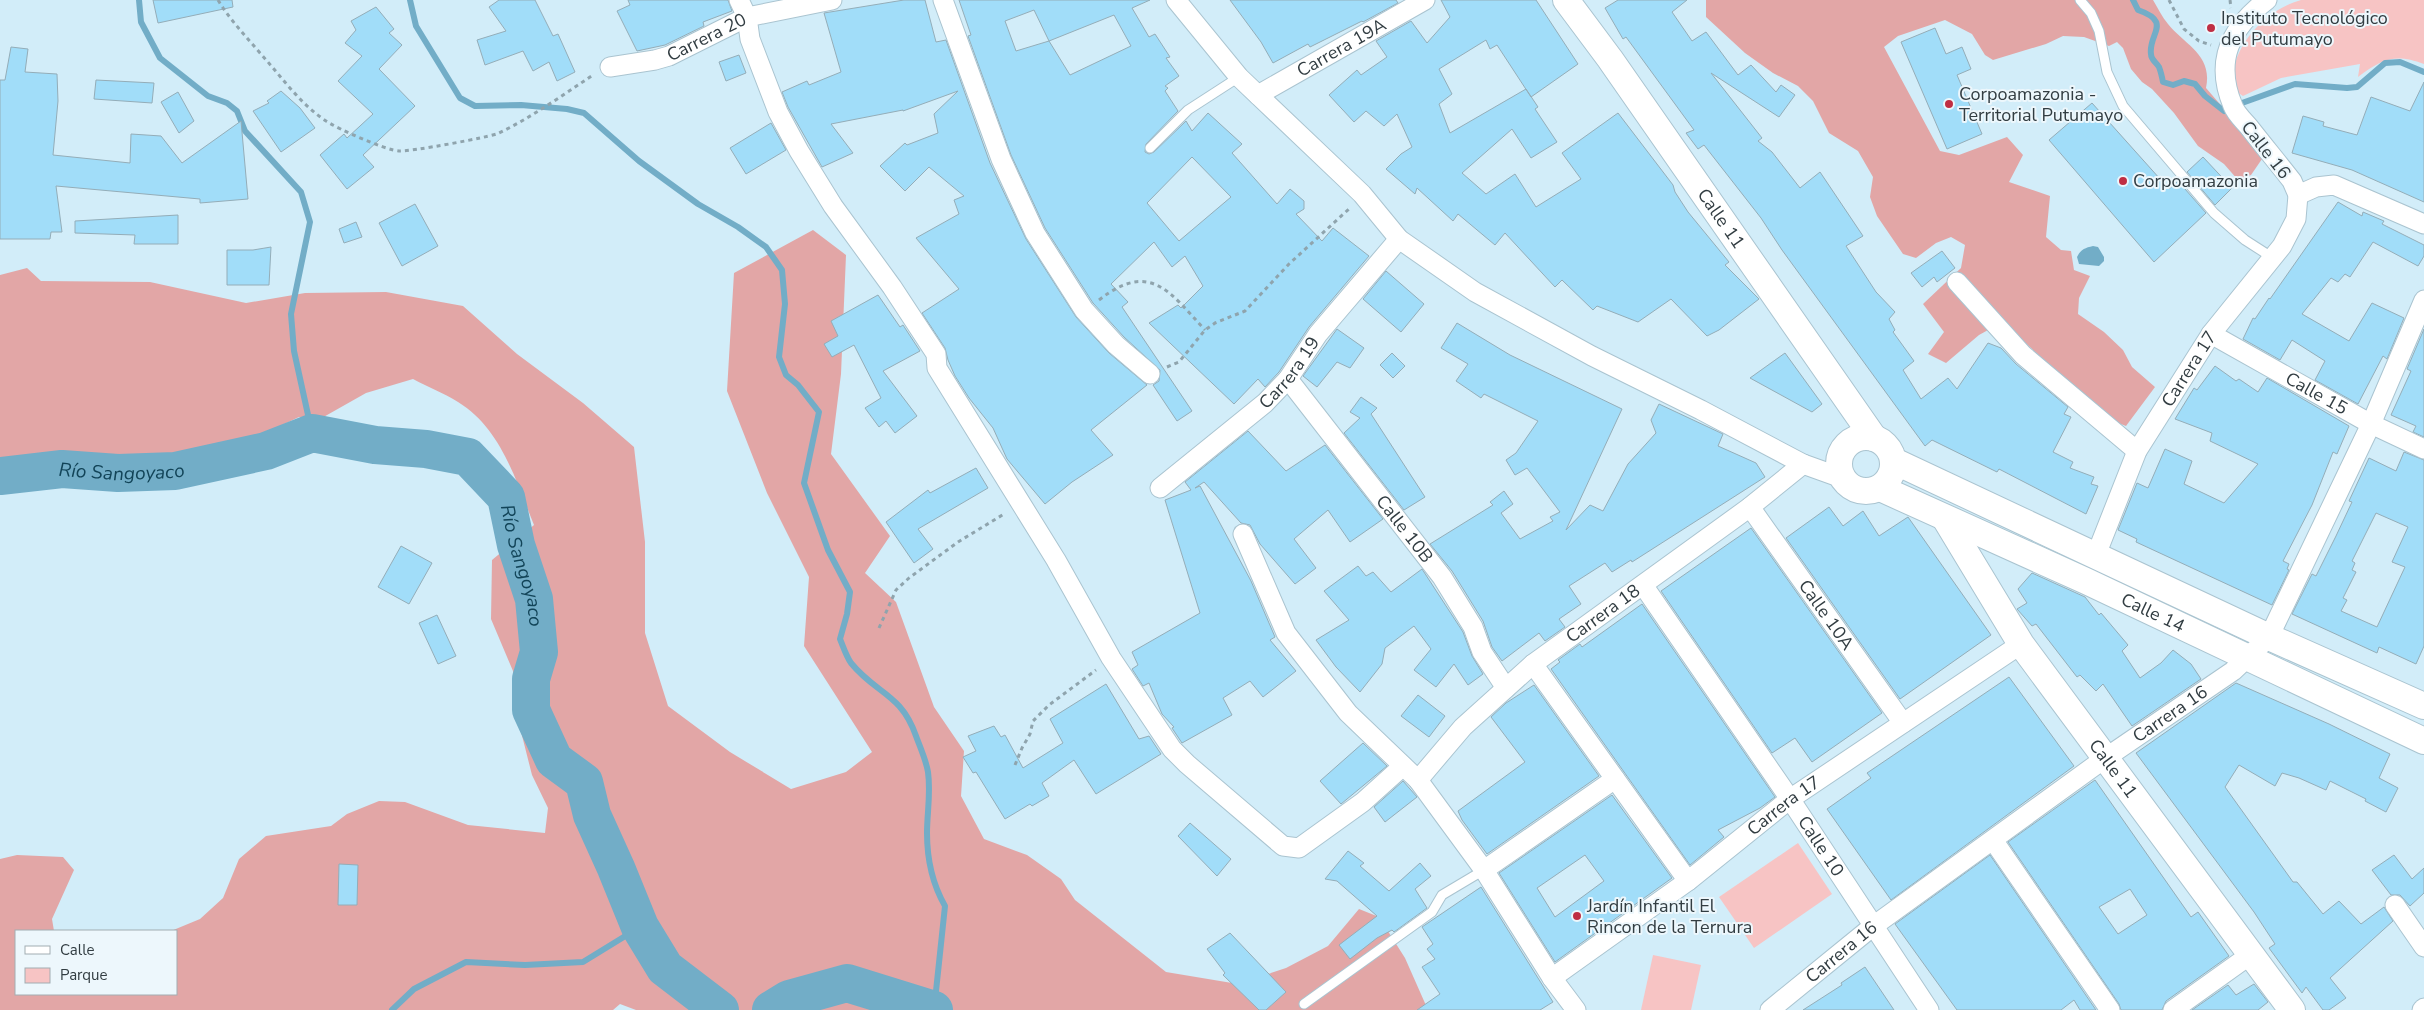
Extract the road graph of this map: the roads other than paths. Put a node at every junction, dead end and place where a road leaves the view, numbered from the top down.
1 (738, 0) edge
2 (832, 0) edge
3 (943, 0) edge
4 (1176, 0) edge
5 (1425, 0) edge
6 (1566, 0) edge
7 (2080, 0) edge
8 (2267, 0) edge
9 (747, 17) junction
10 (603, 70) road end
11 (1239, 77) junction
12 (1258, 95) junction
13 (1150, 148) dead end
14 (2298, 195) junction
15 (2424, 224) edge
16 (1399, 239) junction
17 (2274, 258) junction
18 (1957, 282) dead end
19 (2424, 300) edge
20 (2211, 334) junction
21 (1150, 374) road end
22 (1288, 379) junction
23 (2371, 424) junction
24 (1874, 438) junction
25 (2424, 449) edge
26 (2137, 450) junction
27 (1894, 461) junction
28 (1803, 464) junction
29 (1842, 478) junction
30 (1160, 488) dead end
31 (1880, 488) junction
32 (1750, 507) junction
33 (1946, 520) junction
34 (1243, 534) dead end
35 (2096, 555) junction
36 (1643, 585) junction
37 (2269, 636) junction
38 (2022, 644) junction
39 (2249, 658) junction
40 (1533, 664) junction
41 (1506, 688) junction
42 (2422, 700) edge
43 (1902, 723) junction
44 (2424, 741) edge
45 (2104, 759) junction
46 (1403, 766) junction
47 (1615, 779) junction
48 (1418, 780) junction
49 (1790, 799) junction
50 (1993, 840) junction
51 (1484, 870) junction
52 (1688, 882) junction
53 (2395, 905) dead end
54 (1872, 927) junction
55 (2424, 947) edge
56 (2250, 955) junction
57 (1552, 978) junction
58 (1304, 1004) dead end
59 (1576, 1010) edge
60 (1770, 1010) edge
61 (1929, 1010) edge
62 (2110, 1010) edge
63 (2173, 1010) edge
64 (2292, 1010) edge

1 - 9 street
2 - 9 street, Carrera 20
3 - 21 street
4 - 11 street
5 - 12 street, Carrera 19A
6 - 24 street, Calle 11
7 - 17 lane
8 - 14 street, Calle 16
9 - 10 street, Carrera 20
9 - 46 street
11 - 12 street
11 - 13 lane
12 - 16 street
14 - 15 street, Calle 16
14 - 17 street, Carrera 17
16 - 22 street, Carrera 19
16 - 28 street
17 - 20 street, Carrera 17
18 - 26 street
19 - 23 street, Carrera 16
20 - 23 street, Calle 15
20 - 26 street, Carrera 17
22 - 30 street, Carrera 19
22 - 41 street, Calle 10B
23 - 25 street, Calle 15
23 - 37 street, Carrera 16
24 - 27 street
24 - 29 street
26 - 35 street, Carrera 17
27 - 31 street
27 - 35 street, Calle 14
28 - 29 street
28 - 32 street, Carrera 18
29 - 31 street
31 - 33 street, Calle 14
32 - 36 street, Carrera 18
32 - 43 street, Calle 10A
33 - 38 street, Calle 11
33 - 39 street, Calle 14
34 - 46 street
35 - 37 street, Calle 14
36 - 40 street, Carrera 18
36 - 49 street, Calle 10
37 - 39 street, Carrera 16
37 - 42 street, Calle 14
38 - 43 street, Carrera 17
38 - 45 street, Calle 11
39 - 44 street, Calle 14
39 - 45 street, Carrera 16
40 - 41 street, Carrera 18
40 - 47 street
41 - 48 street, Carrera 18
43 - 49 street, Carrera 17
45 - 50 street, Carrera 16
45 - 56 street, Calle 11
46 - 48 street
47 - 51 street
47 - 52 street
48 - 51 street
49 - 52 street, Carrera 17
49 - 54 street, Calle 10
50 - 54 street, Carrera 16
50 - 62 street
51 - 57 street
51 - 58 lane
52 - 57 street, Carrera 17
53 - 55 street
54 - 60 street, Carrera 16
54 - 61 street, Calle 10
56 - 63 street
56 - 64 street, Calle 11
57 - 59 street

